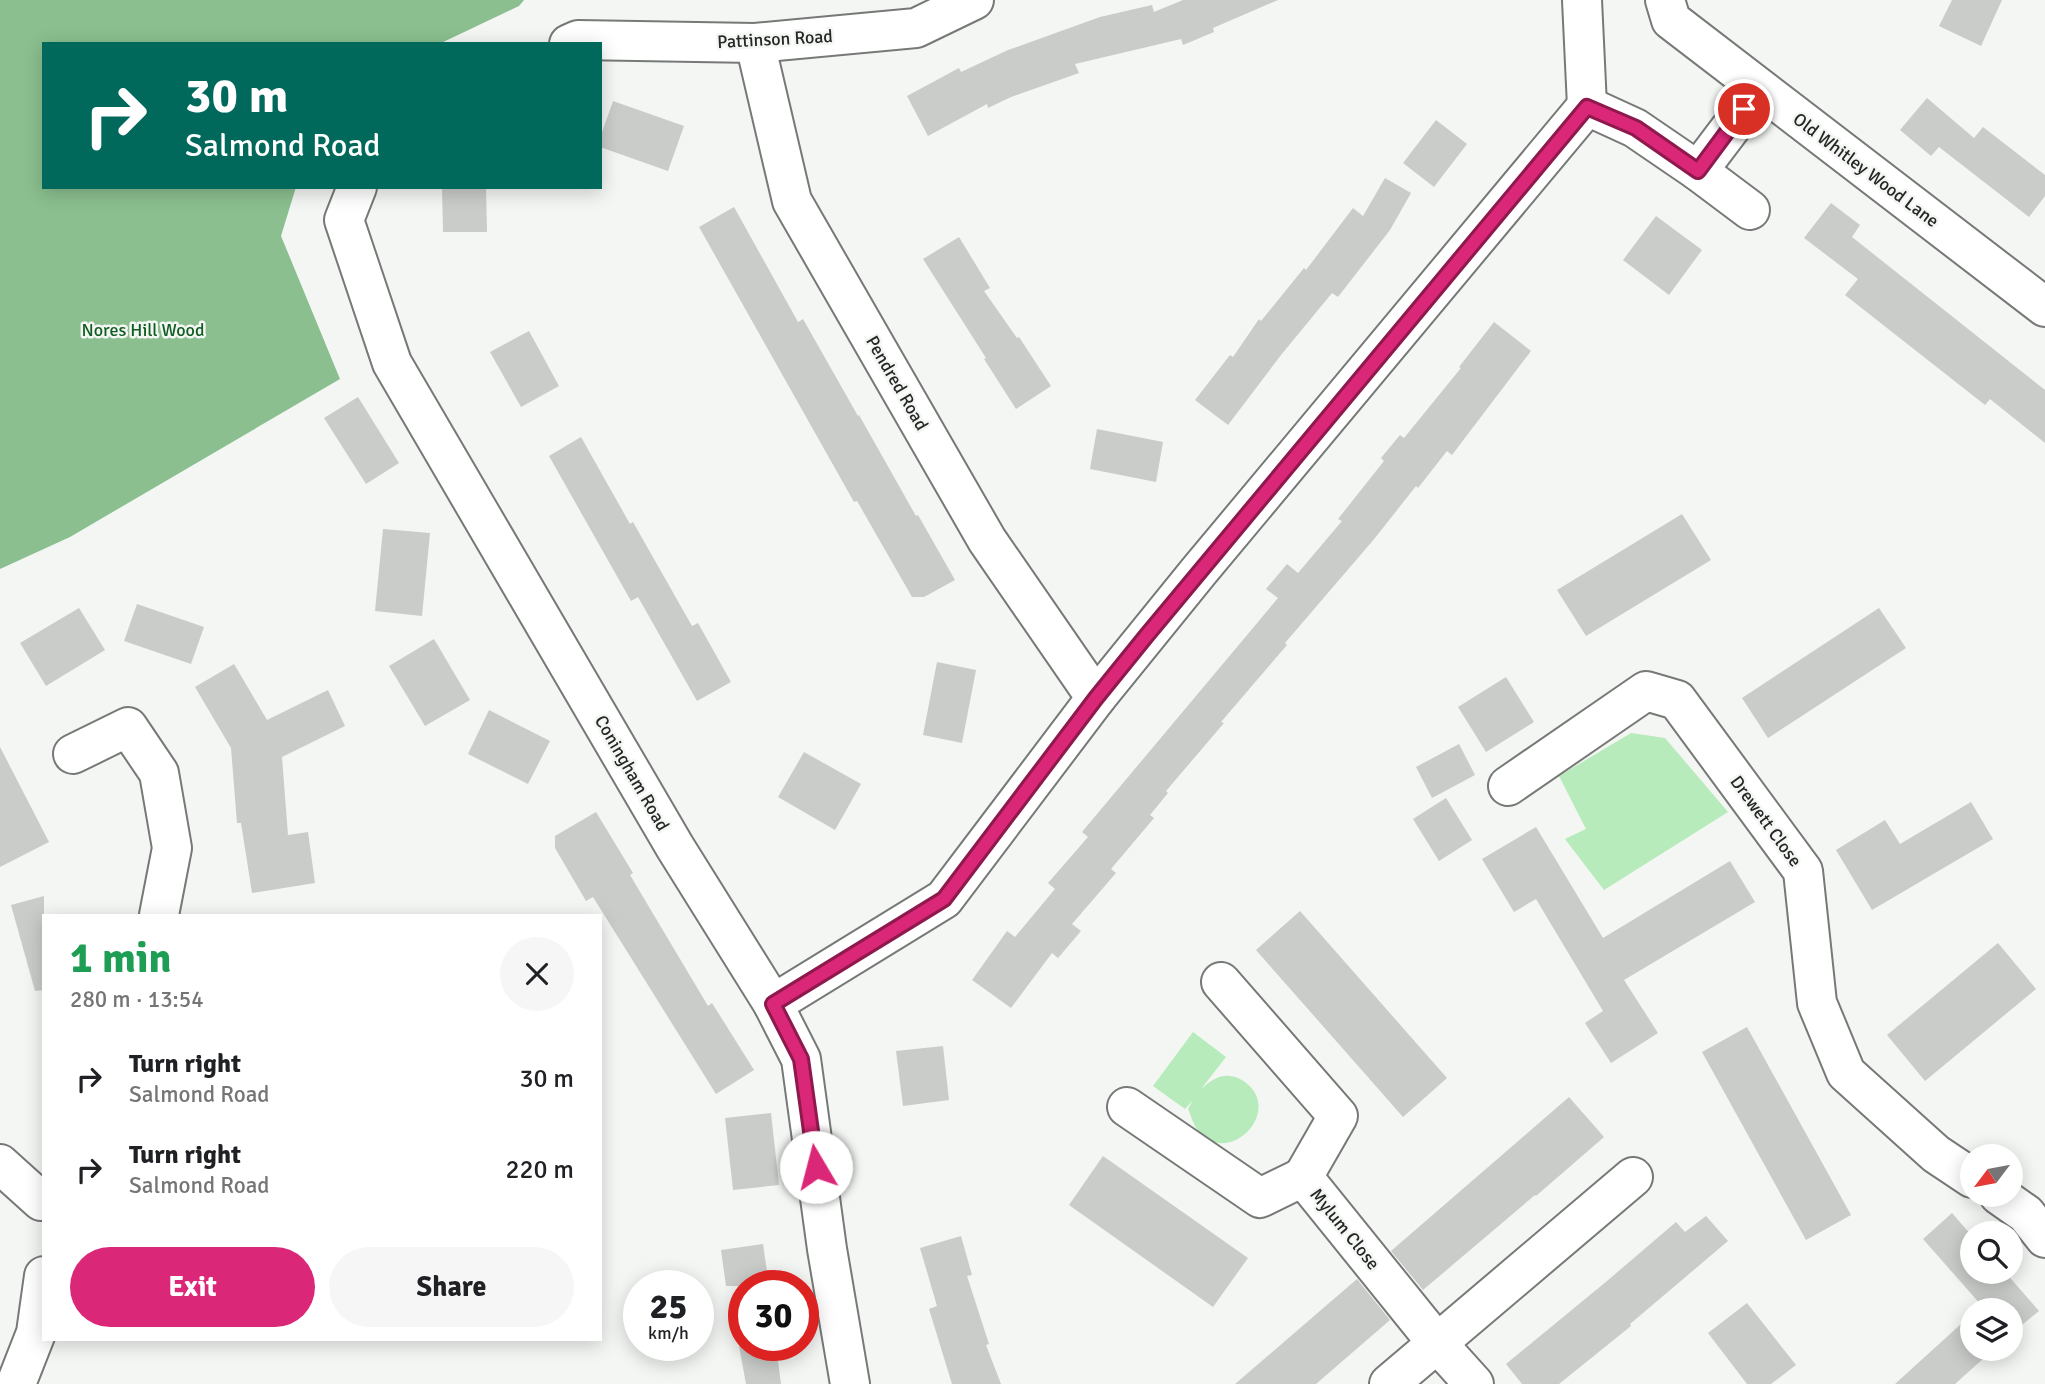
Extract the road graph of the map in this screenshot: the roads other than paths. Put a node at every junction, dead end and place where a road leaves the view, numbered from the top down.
1 (974, 0) edge
2 (1582, 0) edge
3 (1665, 0) edge
4 (574, 42) edge
5 (755, 43) junction
6 (1760, 89) junction
7 (1587, 107) junction
8 (1698, 171) junction
9 (356, 189) edge
10 (1750, 210) dead end
11 (2045, 307) edge
12 (1096, 698) junction
13 (73, 754) dead end
14 (1508, 786) dead end
15 (159, 914) edge
16 (1221, 982) dead end
17 (773, 1004) junction
18 (1127, 1107) dead end
19 (0, 1164) edge
20 (1960, 1170) edge
21 (1303, 1177) junction
22 (1633, 1177) dead end
23 (42, 1205) edge
24 (2017, 1208) edge
25 (2045, 1238) edge
26 (42, 1290) edge
27 (1437, 1343) junction
28 (16, 1384) edge
29 (850, 1384) edge
30 (1389, 1384) edge
31 (1474, 1384) edge

1 - 5 street, Pattinson Road
2 - 7 street
3 - 6 street, Old Whitley Wood Lane
4 - 5 street, Pattinson Road
5 - 12 street, Pendred Road
6 - 8 street
6 - 11 street, Old Whitley Wood Lane
7 - 8 street
7 - 12 street
8 - 10 street
9 - 17 street, Coningham Road
12 - 17 street
13 - 15 street
14 - 20 street, Drewett Close
16 - 21 street, Mylum Close
17 - 29 street, Coningham Road
18 - 21 street
19 - 23 street
21 - 27 street, Mylum Close
22 - 27 street
24 - 25 street
26 - 28 street
27 - 30 street
27 - 31 street, Mylum Close

